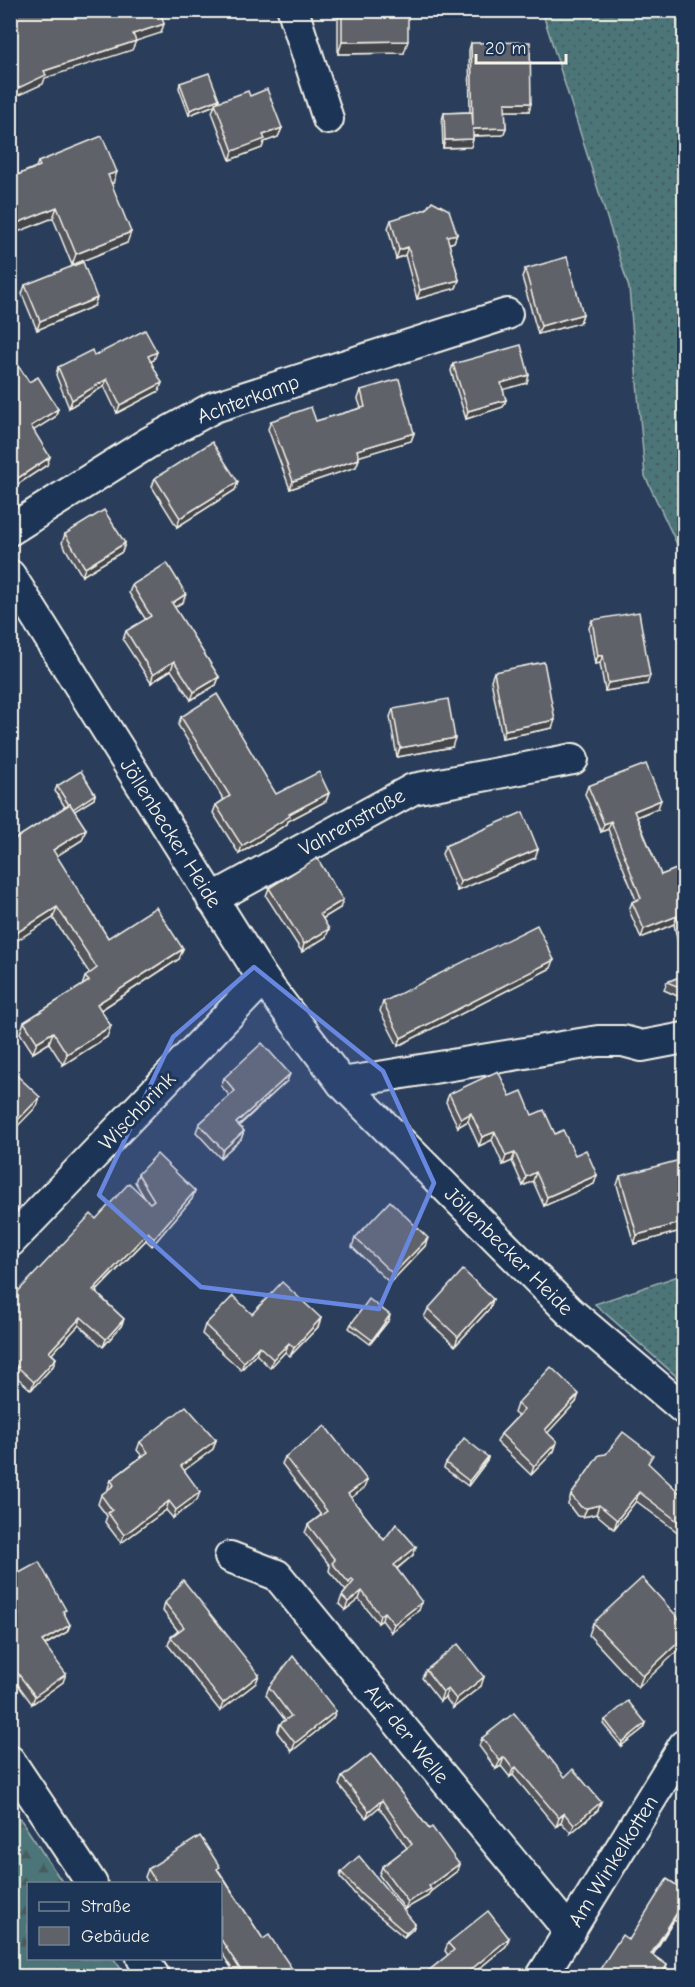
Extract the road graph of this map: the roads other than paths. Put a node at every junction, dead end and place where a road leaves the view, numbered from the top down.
1 (293, 10) edge
2 (328, 119) dead end
3 (507, 314) dead end
4 (10, 530) edge
5 (10, 574) edge
6 (573, 759) dead end
7 (212, 899) junction
8 (263, 979) junction
9 (684, 1038) edge
10 (342, 1083) junction
11 (10, 1242) edge
12 (684, 1410) edge
13 (230, 1557) dead end
14 (684, 1746) edge
15 (10, 1761) edge
16 (91, 1882) edge
17 (570, 1932) junction
18 (143, 1960) edge
19 (154, 1977) edge
20 (542, 1977) edge

1 - 2 street
3 - 4 street, Achterkamp
5 - 7 street, Jöllenbecker Heide
6 - 7 street, Vahrenstraße
7 - 8 street, Jöllenbecker Heide
8 - 10 street, Jöllenbecker Heide
8 - 11 street, Wischbrink
9 - 10 street
10 - 12 street, Jöllenbecker Heide
13 - 17 street, Auf der Welle
14 - 17 street, Am Winkelkotten
15 - 16 street
17 - 20 street, Am Winkelkotten
18 - 19 street

